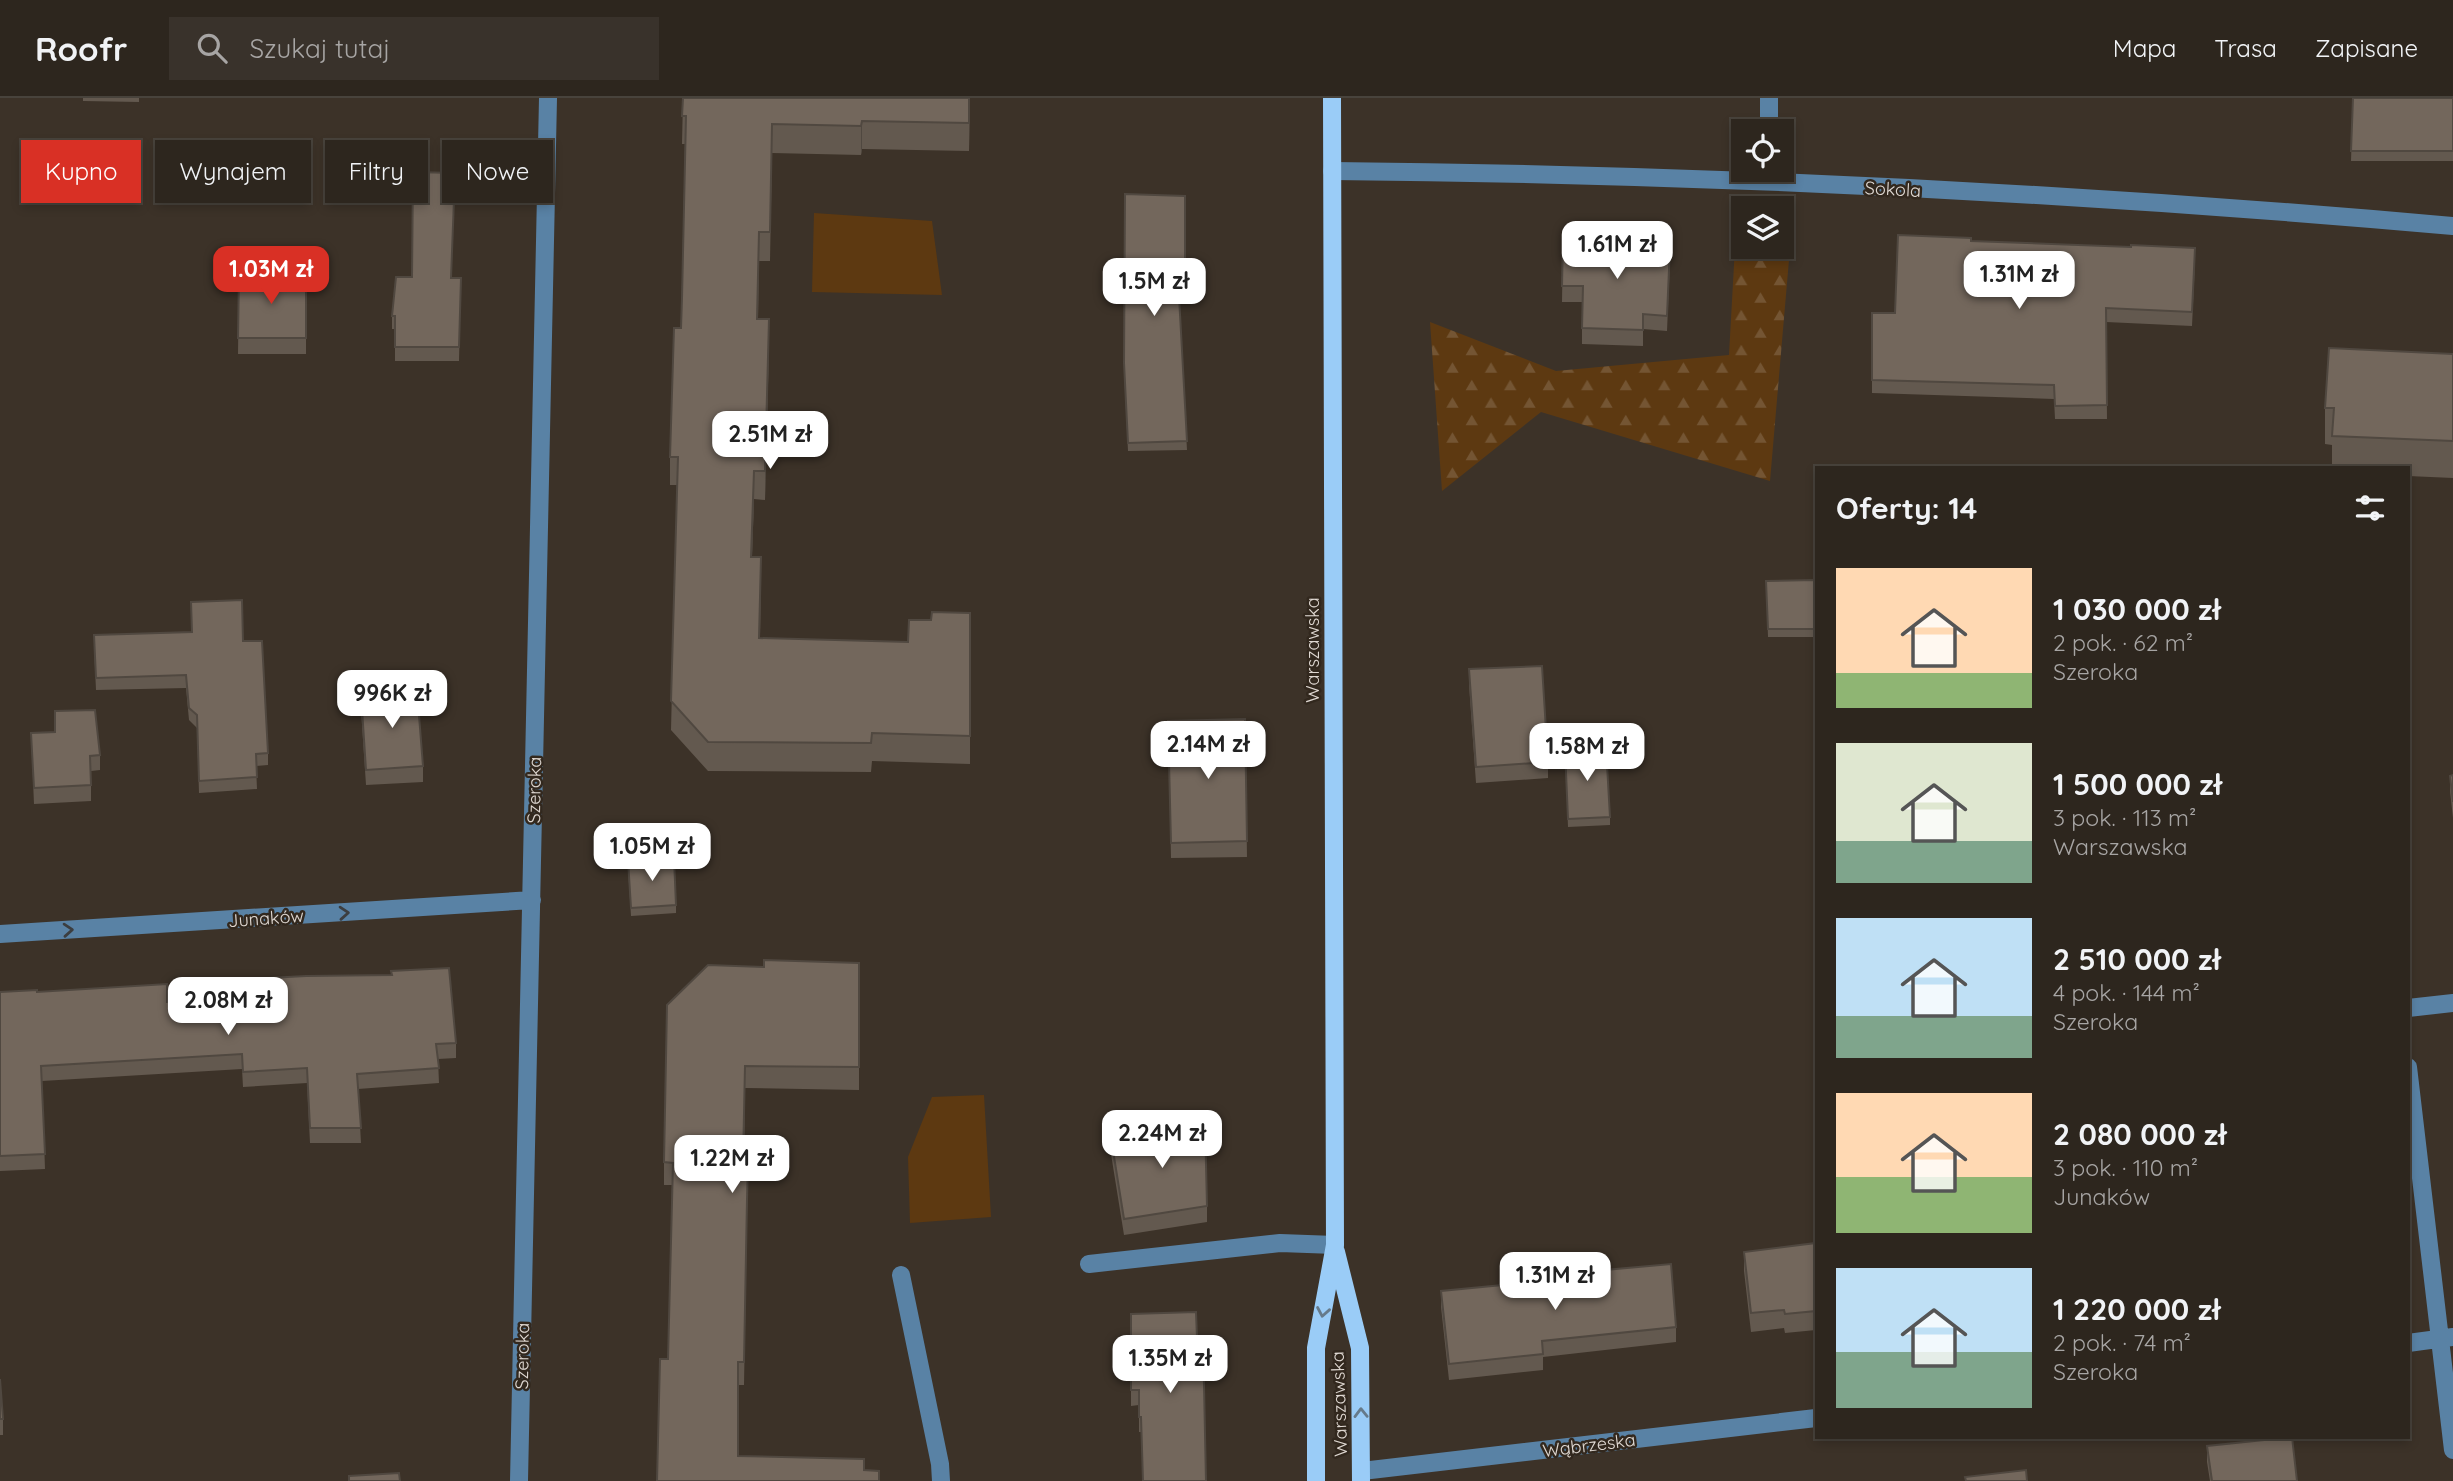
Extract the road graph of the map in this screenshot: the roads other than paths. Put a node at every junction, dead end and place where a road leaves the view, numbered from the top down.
1 (548, 98) edge
2 (1332, 98) edge
3 (1769, 98) edge
4 (1769, 119) edge
5 (1332, 171) junction
6 (1731, 175) edge
7 (1794, 177) edge
8 (2453, 226) edge
9 (532, 900) junction
10 (0, 934) edge
11 (2453, 1003) edge
12 (2410, 1008) edge
13 (2410, 1081) edge
14 (1335, 1245) junction
15 (1089, 1264) dead end
16 (901, 1275) dead end
17 (2446, 1338) edge
18 (2410, 1343) edge
19 (1815, 1418) edge
20 (2453, 1450) edge
21 (1362, 1476) edge
22 (519, 1481) edge
23 (940, 1481) edge
24 (1316, 1481) edge

1 - 9 street, Szeroka
2 - 5 main road, Warszawska
3 - 4 street
5 - 6 street, Sokola
5 - 14 main road, Warszawska
7 - 8 street, Sokola
10 -> 9 street, Junaków
9 - 22 street, Szeroka
11 - 12 street
13 - 17 street
14 - 15 street
21 -> 14 main road, Warszawska
14 -> 24 main road, Warszawska
16 - 23 street
17 - 18 street
17 - 20 street
19 - 21 street, Wąbrzeska

